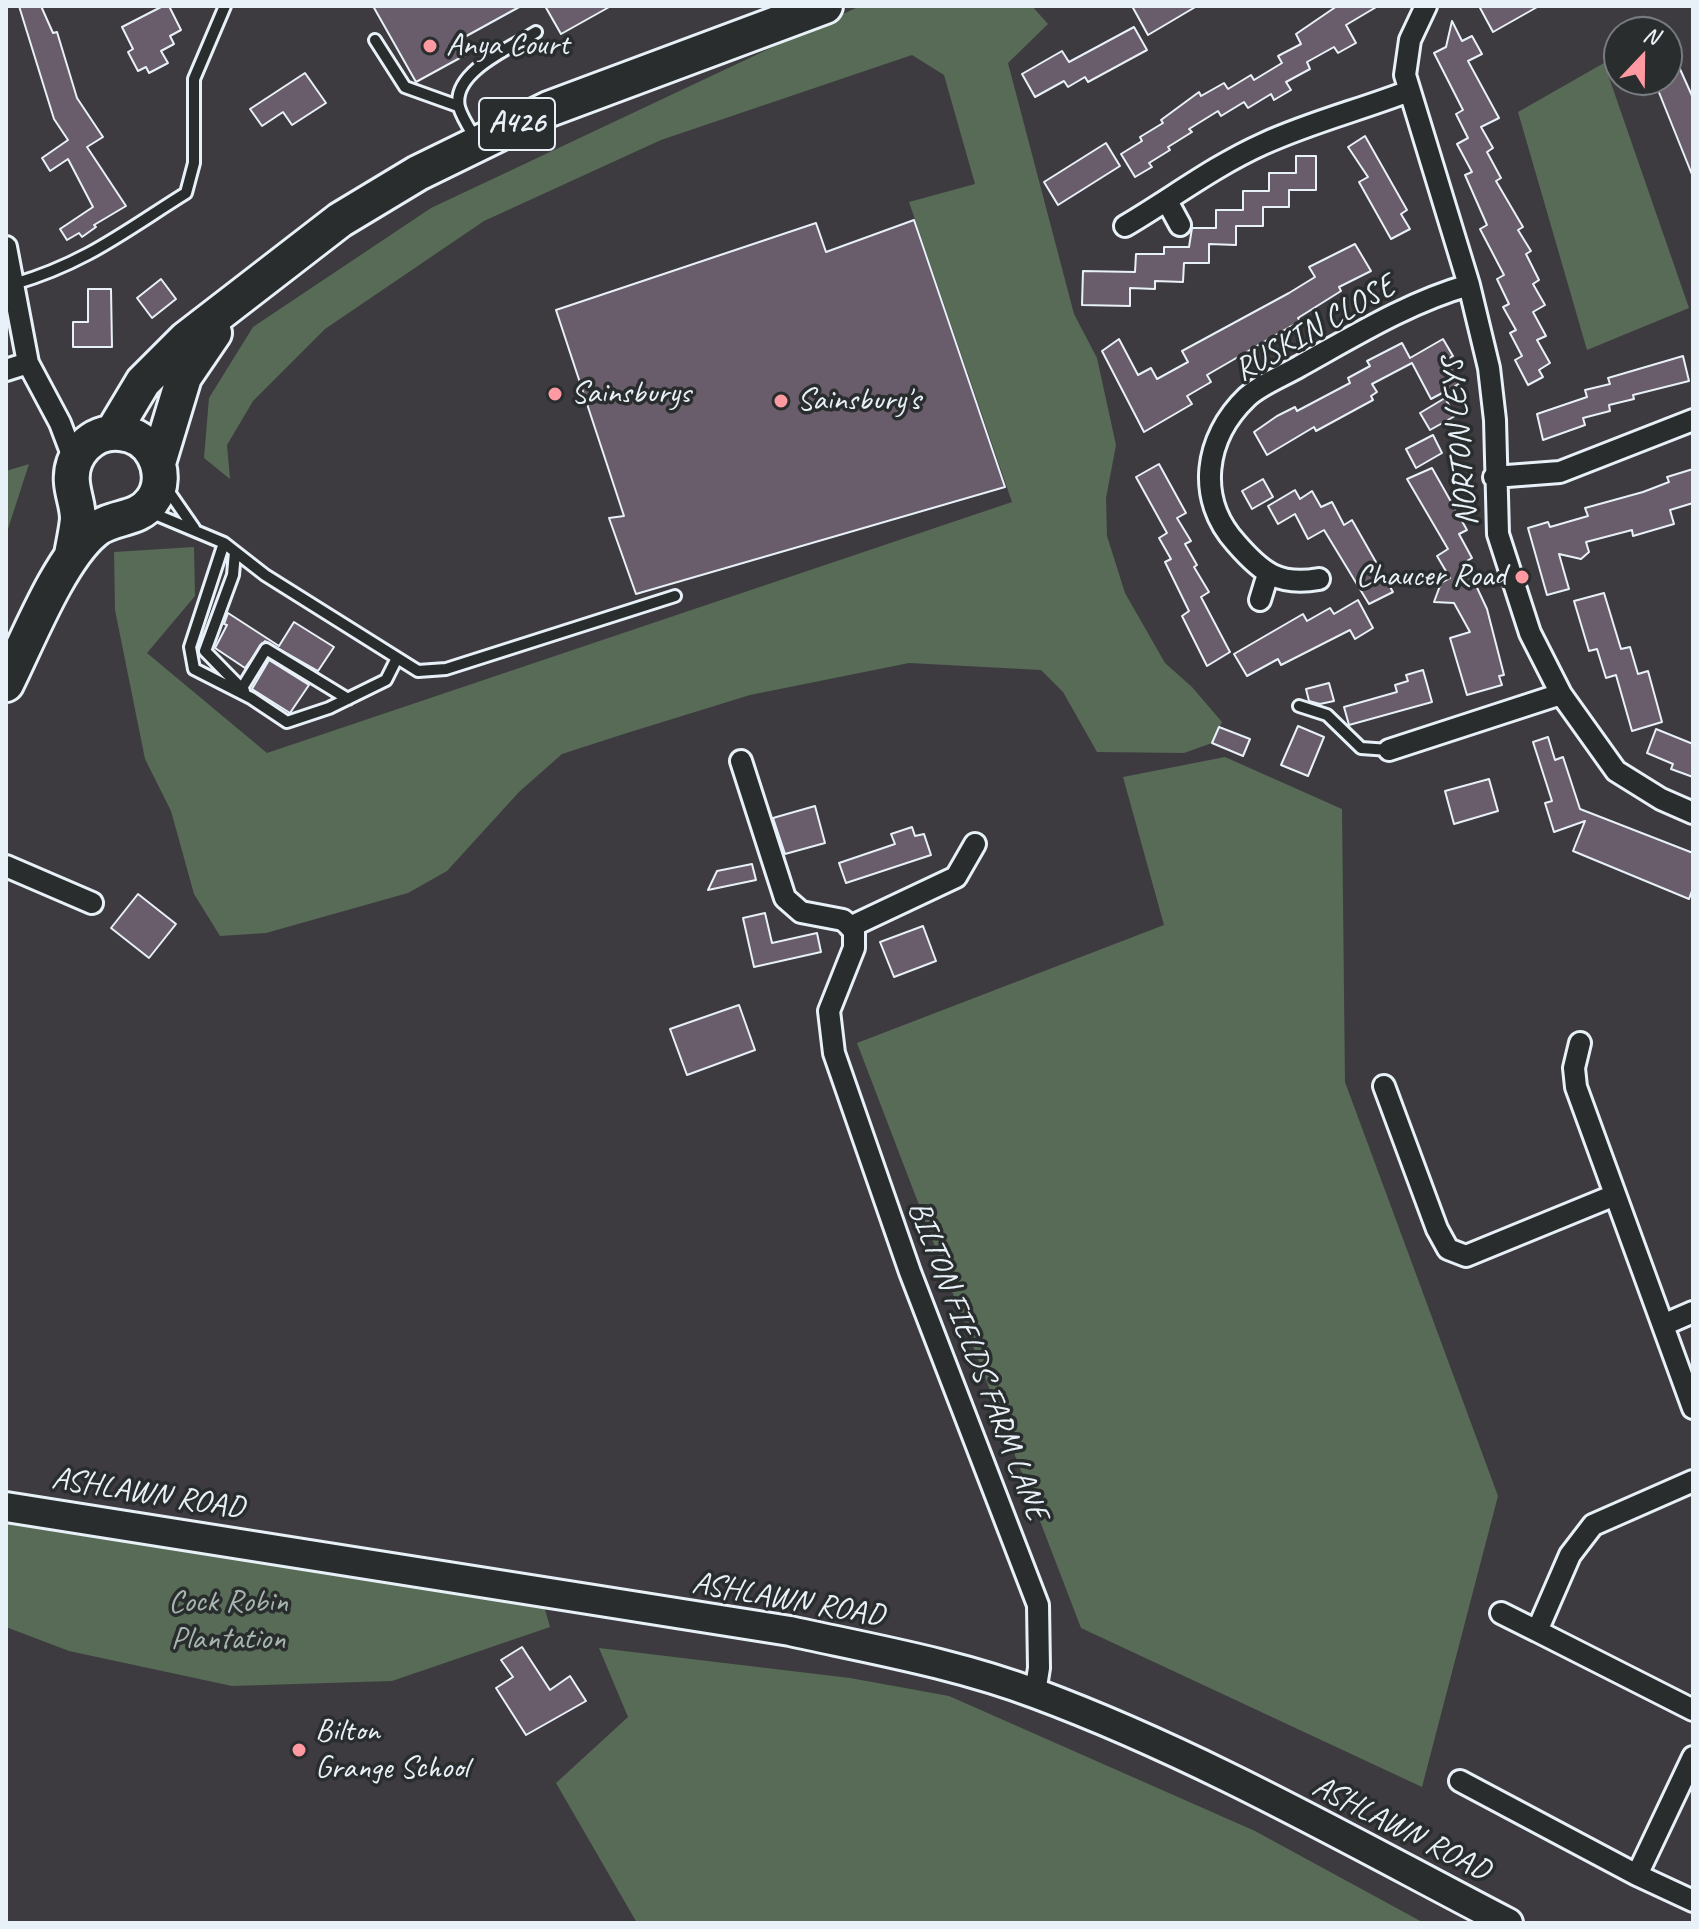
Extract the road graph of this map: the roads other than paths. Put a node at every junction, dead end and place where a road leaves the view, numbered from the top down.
1 (225, 6) edge
2 (825, 6) edge
3 (1426, 6) edge
4 (757, 20) edge
5 (536, 32) dead end
6 (375, 40) dead end
7 (1409, 91) junction
8 (458, 106) junction
9 (478, 143) junction
10 (1167, 201) junction
11 (1180, 225) dead end
12 (1125, 226) dead end
13 (6, 247) edge
14 (14, 284) junction
15 (1469, 285) junction
16 (239, 299) junction
17 (28, 363) junction
18 (6, 370) edge
19 (1693, 420) edge
20 (94, 443) junction
21 (159, 471) junction
22 (1494, 477) junction
23 (77, 498) junction
24 (145, 510) junction
25 (113, 520) junction
26 (196, 530) junction
27 (224, 543) junction
28 (235, 552) junction
29 (72, 555) junction
30 (1268, 574) junction
31 (1319, 579) dead end
32 (675, 596) dead end
33 (1260, 600) dead end
34 (396, 660) junction
35 (6, 684) edge
36 (242, 688) junction
37 (1561, 694) junction
38 (251, 698) junction
39 (348, 699) junction
40 (1299, 706) dead end
41 (1389, 750) joint
42 (741, 761) dead end
43 (1693, 813) edge
44 (975, 844) dead end
45 (6, 866) edge
46 (92, 903) dead end
47 (850, 927) junction
48 (1580, 1043) dead end
49 (1384, 1086) dead end
50 (1615, 1195) junction
51 (1693, 1312) edge
52 (1663, 1325) junction
53 (1693, 1408) edge
54 (1693, 1481) edge
55 (6, 1507) edge
56 (1501, 1613) dead end
57 (1537, 1631) junction
58 (1035, 1693) junction
59 (1693, 1710) edge
60 (1693, 1757) edge
61 (1460, 1781) dead end
62 (1637, 1875) junction
63 (1693, 1901) edge
64 (1508, 1923) edge

1 - 14 lane
2 - 4 highway, A426
3 - 7 street, NORTON LEYS
4 - 9 highway, A426
5 - 8 lane
6 - 8 lane
7 - 10 street
7 - 15 street, NORTON LEYS
8 - 9 lane
9 - 16 highway, A426
10 - 11 street
10 - 12 street
13 - 14 street
14 - 17 street
15 - 22 street, NORTON LEYS
15 - 30 street, RUSKIN CLOSE
16 - 20 highway, A426
16 - 21 highway, A426
17 - 18 street
17 - 20 street
19 - 22 street
20 - 21 highway
20 - 23 highway
21 - 24 highway, A426
21 - 26 lane
22 - 37 street, NORTON LEYS
23 - 25 highway
23 - 29 highway
24 - 25 highway
24 - 26 lane
25 - 29 highway
26 - 27 lane
27 - 28 lane
27 - 38 lane
28 - 34 lane
28 - 36 lane
29 - 35 highway
30 - 31 street
30 - 33 street
32 - 34 lane
34 - 39 lane
36 - 38 lane
36 - 39 lane
37 - 41 street
37 - 43 street, NORTON LEYS
38 - 39 lane
40 - 41 lane
42 - 47 street
44 - 47 street
45 - 46 street
47 - 58 street, BILTON FIELDS FARM LANE
48 - 50 street
49 - 50 street
50 - 52 street
51 - 52 street
52 - 53 street
54 - 57 street
55 - 58 main road, ASHLAWN ROAD
56 - 57 street
57 - 59 street
58 - 64 main road, ASHLAWN ROAD
60 - 62 street
61 - 62 street
62 - 63 street

